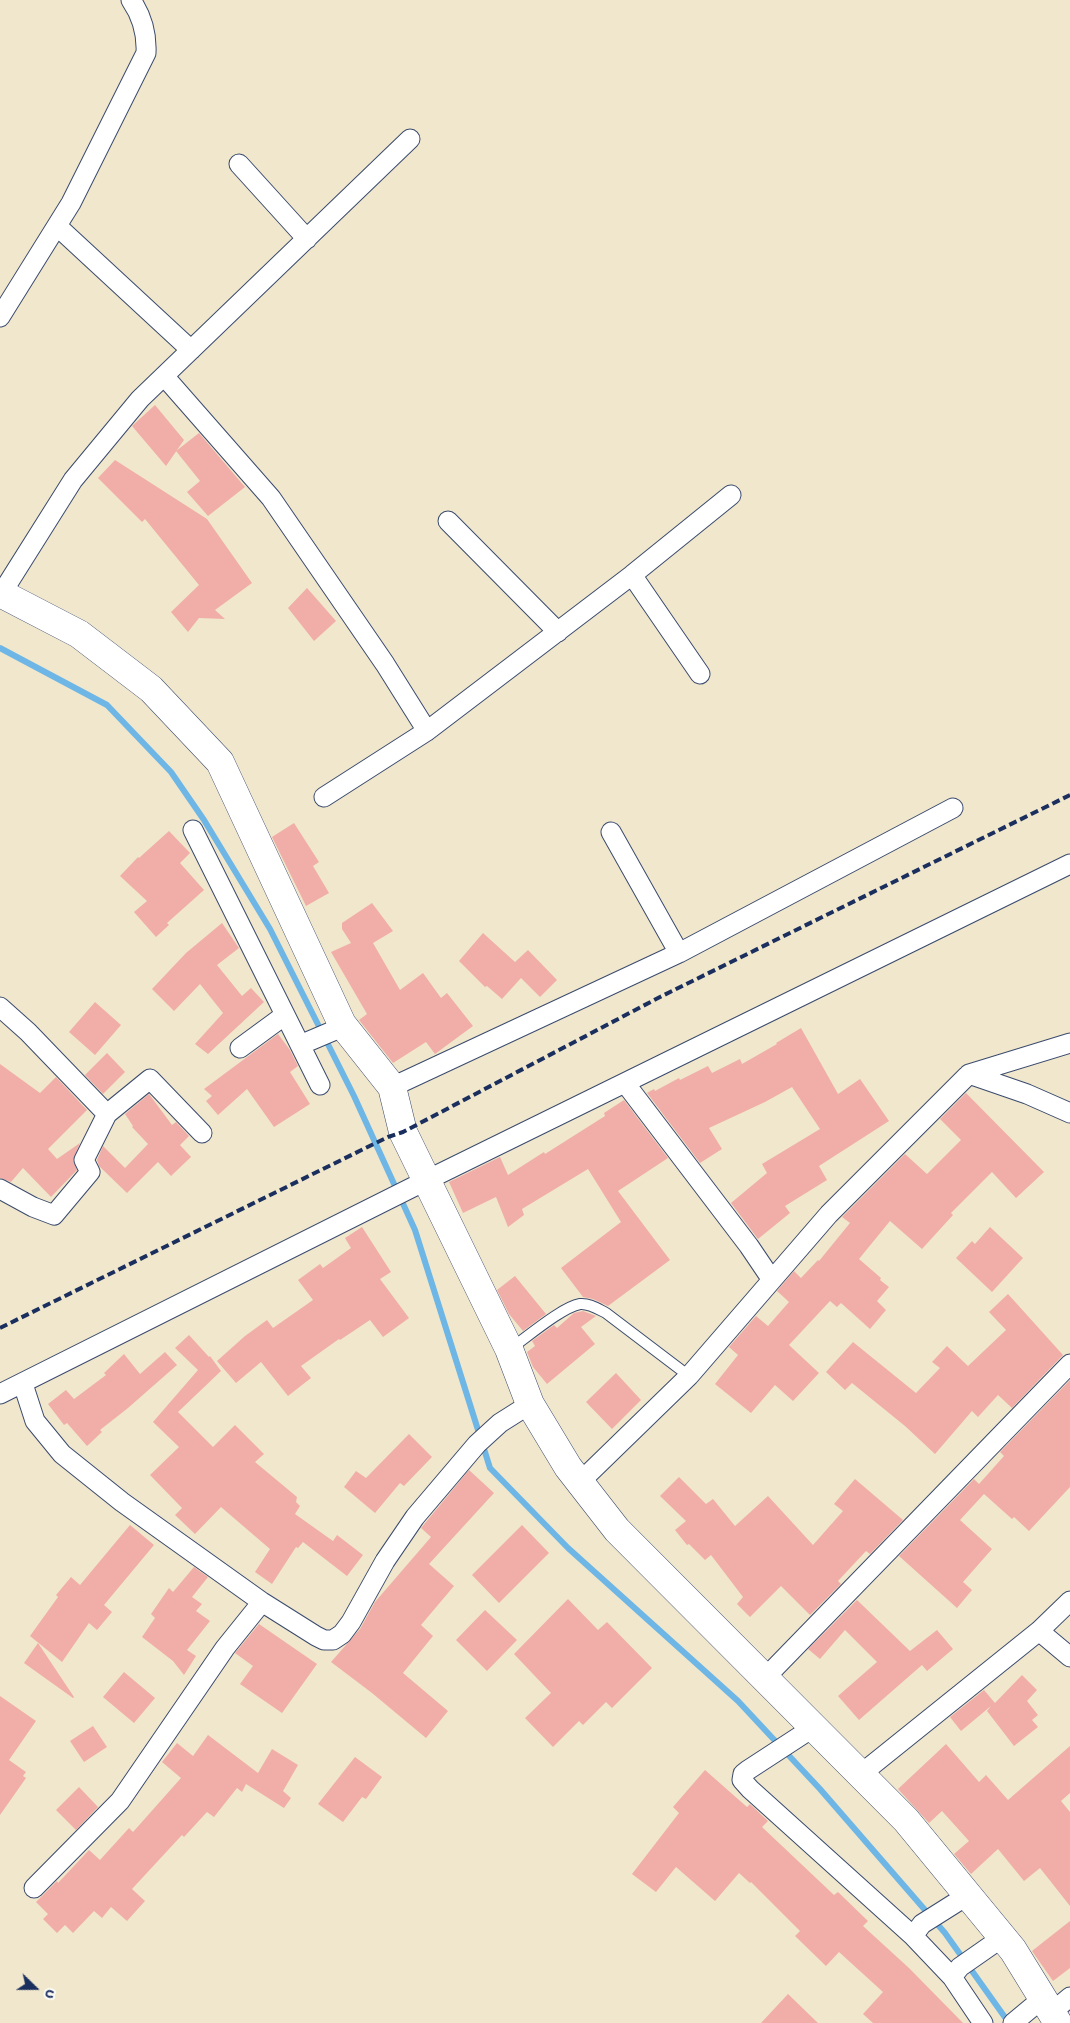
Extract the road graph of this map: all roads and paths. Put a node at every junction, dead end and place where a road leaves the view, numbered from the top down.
1 (131, 0) edge
2 (410, 139) dead end
3 (239, 164) dead end
4 (57, 226) junction
5 (306, 239) junction
6 (0, 317) edge
7 (191, 350) junction
8 (164, 376) junction
9 (731, 495) dead end
10 (448, 521) dead end
11 (632, 575) junction
12 (0, 594) edge
13 (558, 632) junction
14 (700, 674) dead end
15 (427, 731) junction
16 (324, 797) dead end
17 (953, 808) dead end
18 (193, 830) dead end
19 (611, 832) dead end
20 (1070, 864) edge
21 (679, 952) junction
22 (0, 1007) edge
23 (285, 1015) junction
24 (341, 1026) junction
25 (307, 1041) junction
26 (1070, 1043) edge
27 (240, 1048) dead end
28 (969, 1074) junction
29 (625, 1083) junction
30 (320, 1085) dead end
31 (392, 1087) junction
32 (107, 1114) junction
33 (1070, 1114) edge
34 (202, 1133) dead end
35 (427, 1180) junction
36 (0, 1189) edge
37 (772, 1280) junction
38 (509, 1350) junction
39 (1070, 1364) edge
40 (689, 1376) junction
41 (23, 1384) junction
42 (0, 1394) edge
43 (530, 1404) junction
44 (580, 1482) junction
45 (1070, 1601) edge
46 (262, 1602) junction
47 (1039, 1631) junction
48 (1070, 1656) edge
49 (765, 1678) junction
50 (805, 1733) junction
51 (861, 1774) junction
52 (34, 1888) dead end
53 (963, 1899) junction
54 (917, 1930) junction
55 (995, 1943) junction
56 (956, 1972) junction
57 (1050, 2008) edge
58 (983, 2023) edge
59 (1013, 2023) edge

1 - 4 street
2 - 5 street
3 - 5 street
4 - 6 street
4 - 7 street
5 - 7 street
7 - 8 street
8 - 12 street
8 - 15 street
9 - 11 street
10 - 13 street
11 - 13 street
11 - 14 street
12 - 24 main road
13 - 15 street
15 - 16 street
17 - 21 street
18 - 23 street
19 - 21 street
20 - 29 street
21 - 31 street
22 - 32 street
23 - 25 street
23 - 27 street
24 - 25 street
24 - 31 main road
25 - 30 street
26 - 28 street
28 - 33 street
28 - 37 street
29 - 35 street
29 - 37 street
31 - 35 main road
32 - 34 street
32 - 36 street
35 - 38 main road
35 - 41 street
37 - 40 street
38 - 40 lane
38 - 43 main road
39 - 49 street
40 - 44 street
41 - 42 street
41 - 46 street
43 - 44 main road
43 - 46 street
44 - 49 main road
45 - 47 street
46 - 52 street
47 - 48 street
47 - 51 street
49 - 50 main road
50 - 51 main road
50 - 54 street
51 - 53 main road
53 - 54 street
53 - 55 main road
54 - 56 street
55 - 56 street
55 - 57 main road
56 - 58 street
57 - 59 street

